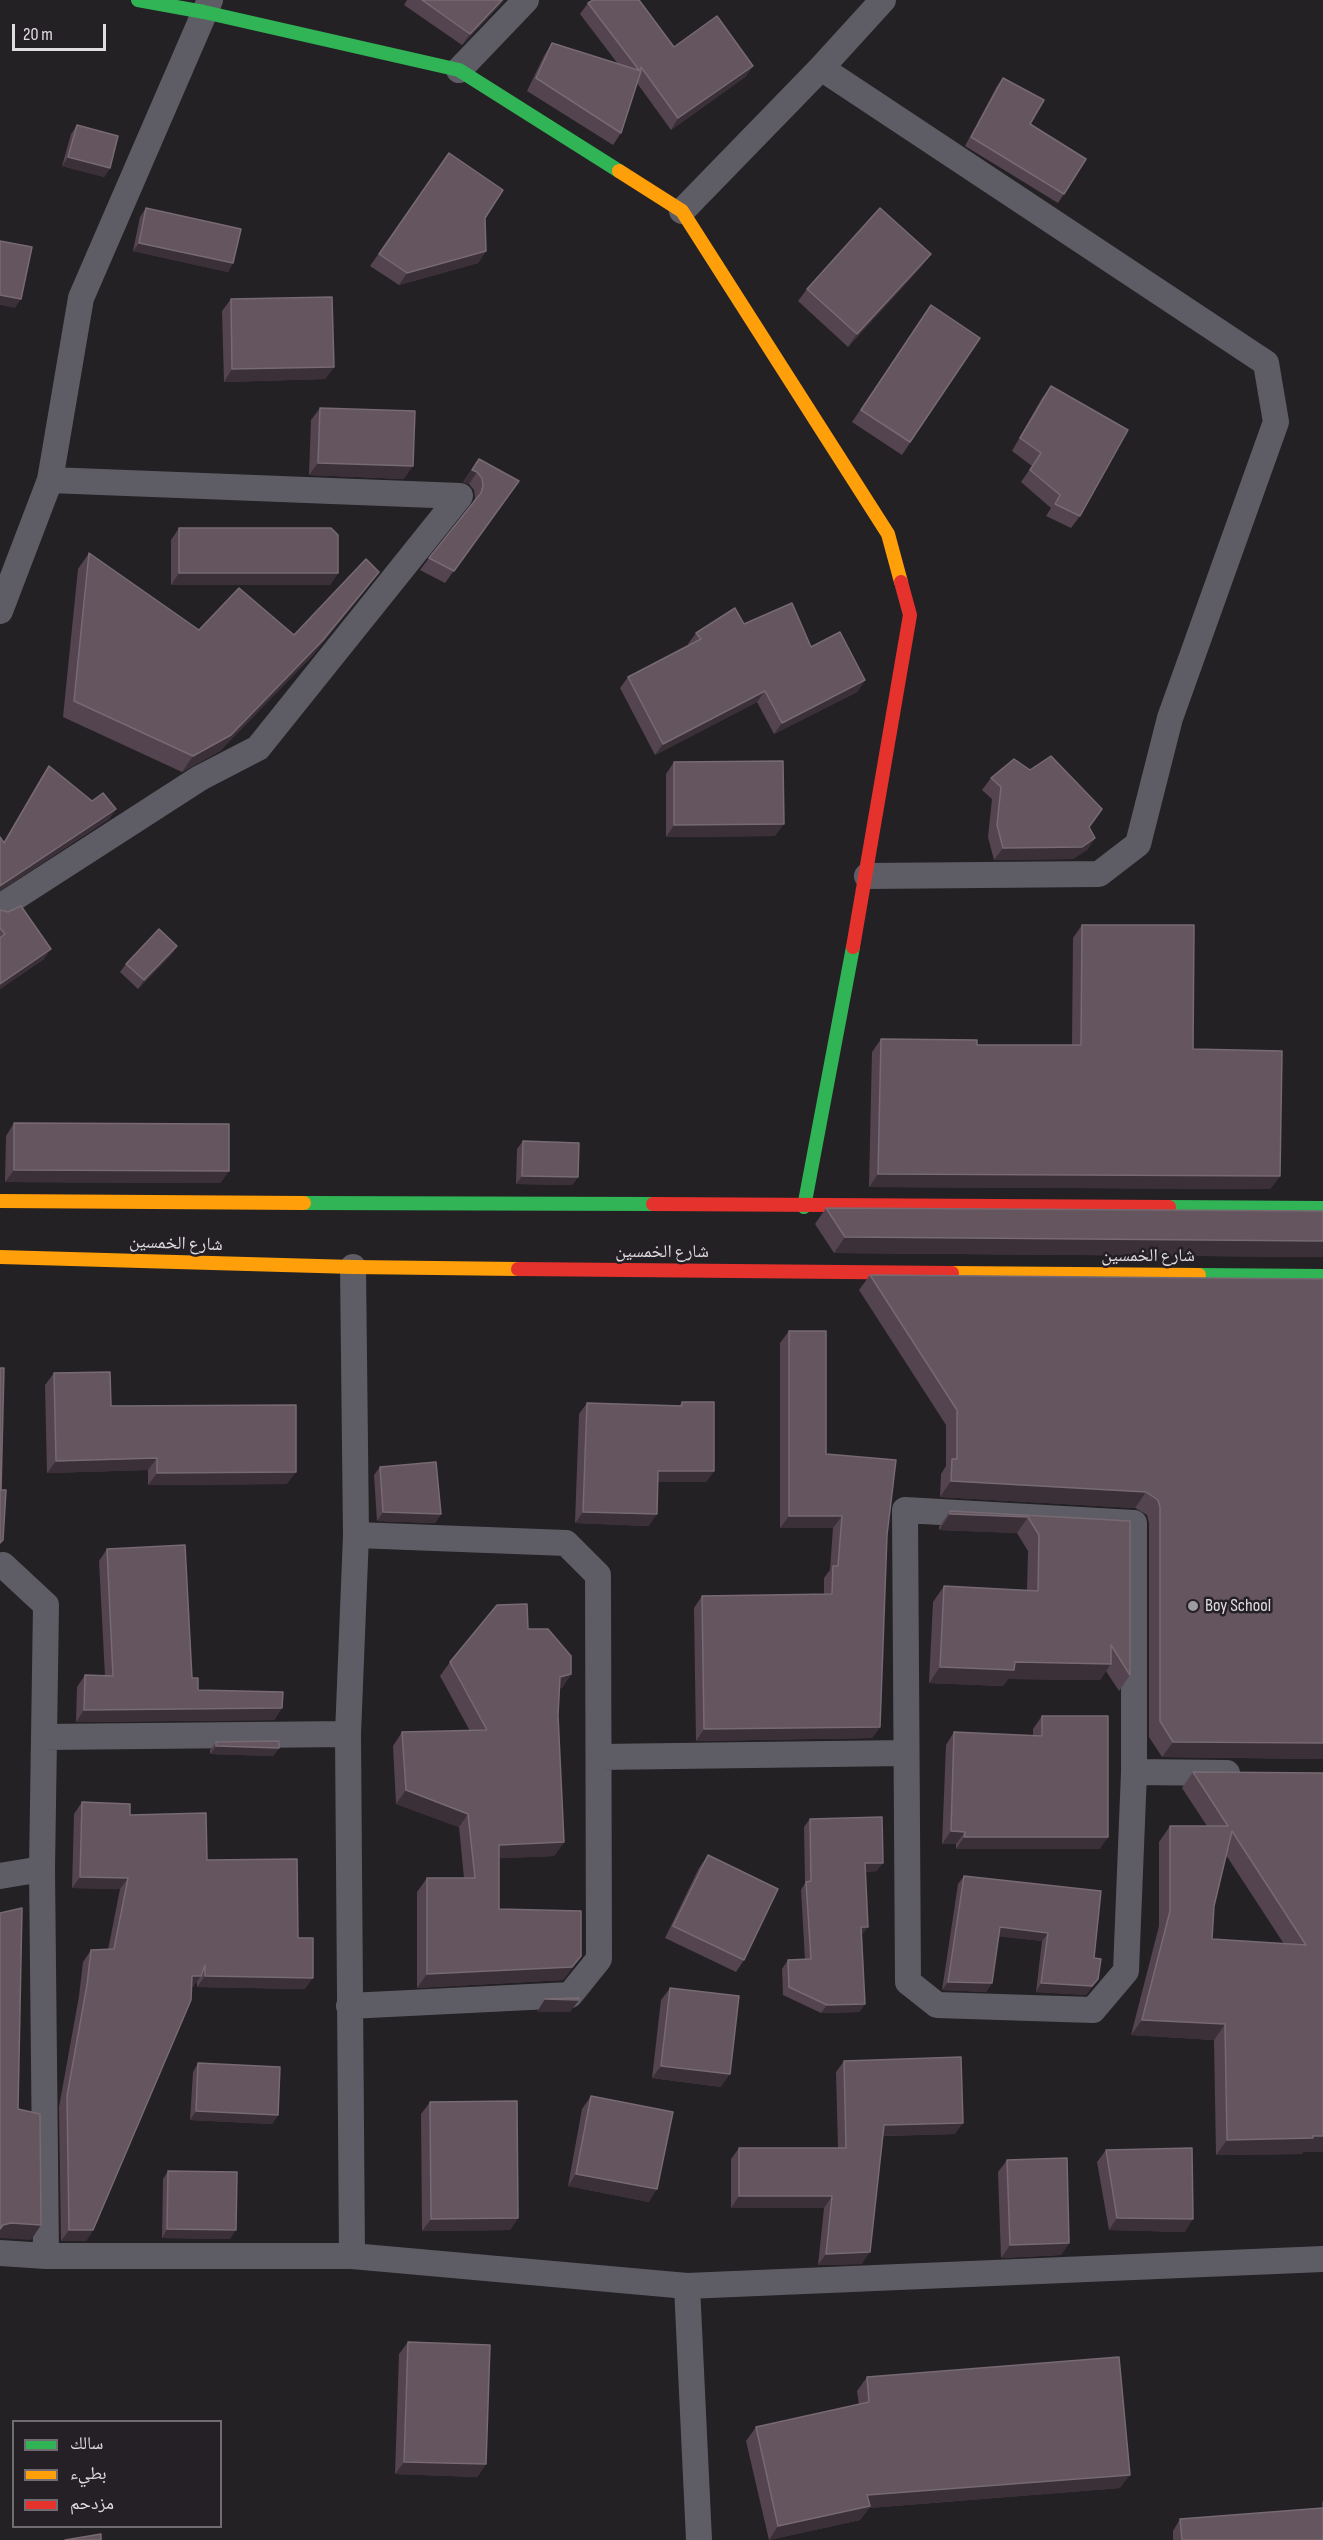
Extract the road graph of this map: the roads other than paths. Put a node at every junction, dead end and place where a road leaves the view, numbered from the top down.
1 (138, 0) edge
2 (526, 0) edge
3 (883, 0) edge
4 (207, 6) edge
5 (821, 68) junction
6 (459, 70) junction
7 (682, 211) junction
8 (50, 480) junction
9 (1, 608) edge
10 (867, 876) junction
11 (0, 907) edge
12 (0, 1201) edge
13 (804, 1207) junction
14 (1323, 1208) edge
15 (0, 1257) edge
16 (353, 1267) junction
17 (1323, 1276) edge
18 (357, 1535) junction
19 (0, 1566) edge
20 (348, 1734) junction
21 (44, 1737) junction
22 (906, 1753) junction
23 (599, 1757) junction
24 (1134, 1772) junction
25 (1252, 1773) edge
26 (42, 1869) junction
27 (0, 1876) edge
28 (349, 2006) junction
29 (0, 2253) edge
30 (46, 2256) junction
31 (352, 2256) junction
32 (1323, 2259) edge
33 (687, 2286) junction
34 (699, 2540) edge

1 - 4 main road
2 - 6 street
3 - 5 street
4 - 6 main road
4 - 8 street
5 - 7 street
5 - 10 street
6 - 7 main road
7 - 10 main road
8 - 9 street
8 - 11 street
10 - 13 main road
12 - 13 main road
13 - 14 main road
15 - 16 main road, شارع الخمسين
16 - 17 main road, شارع الخمسين
16 - 18 street
18 - 20 street
18 - 23 street
19 - 21 street
20 - 21 street
20 - 28 street
21 - 26 street
22 - 23 street
22 - 24 street
22 - 24 street
23 - 28 street
24 - 25 street
26 - 27 street
26 - 30 street
28 - 31 street
29 - 30 street
30 - 31 street
31 - 33 street
32 - 33 street
33 - 34 street

